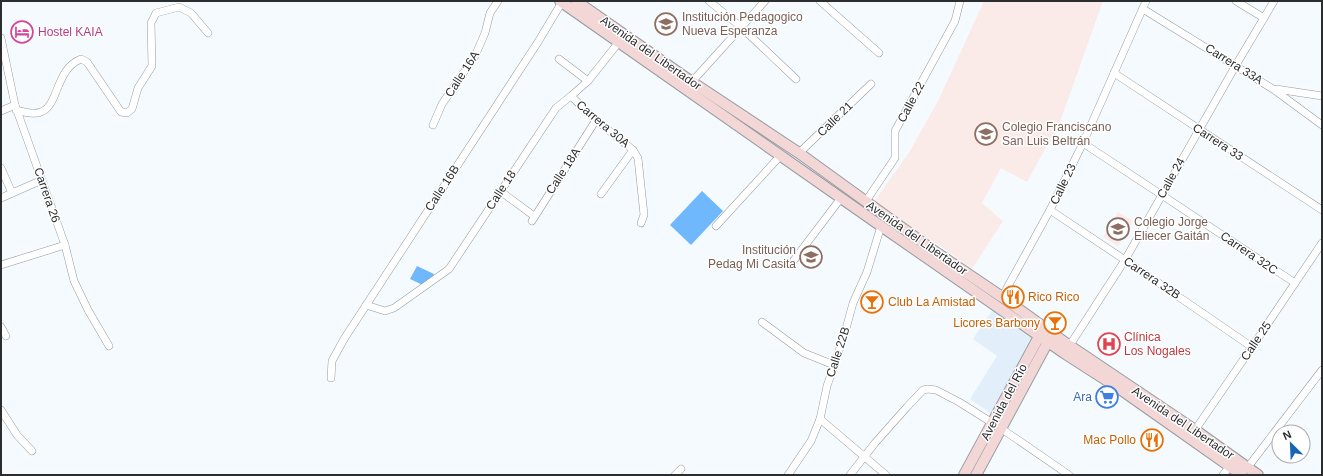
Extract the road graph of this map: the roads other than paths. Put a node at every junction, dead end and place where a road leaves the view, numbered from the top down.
1 (498, 1) edge
2 (578, 1) edge
3 (709, 1) edge
4 (765, 1) edge
5 (820, 1) edge
6 (960, 1) edge
7 (1146, 1) edge
8 (1236, 1) edge
9 (1274, 1) edge
10 (561, 2) edge
11 (1143, 9) junction
12 (1264, 18) junction
13 (741, 27) junction
14 (208, 33) dead end
15 (1, 38) edge
16 (619, 42) junction
17 (879, 53) dead end
18 (559, 59) dead end
19 (1236, 65) junction
20 (1114, 73) junction
21 (796, 79) dead end
22 (588, 81) junction
23 (871, 84) dead end
24 (688, 85) junction
25 (1274, 88) junction
26 (571, 96) junction
27 (1322, 96) edge
28 (15, 108) junction
29 (1, 111) edge
30 (596, 120) junction
31 (433, 125) dead end
32 (1322, 125) edge
33 (1198, 130) junction
34 (1082, 143) junction
35 (633, 150) junction
36 (799, 154) junction
37 (780, 155) junction
38 (1, 168) edge
39 (42, 180) junction
40 (500, 191) junction
41 (12, 193) junction
42 (601, 194) dead end
43 (1162, 195) junction
44 (1, 198) edge
45 (841, 198) junction
46 (866, 202) junction
47 (1050, 210) junction
48 (1322, 210) edge
49 (640, 223) dead end
50 (716, 226) dead end
51 (881, 226) junction
52 (1322, 243) edge
53 (65, 245) junction
54 (794, 260) dead end
55 (1125, 260) junction
56 (1, 265) edge
57 (1295, 283) junction
58 (1002, 297) junction
59 (366, 305) junction
60 (762, 322) dead end
61 (1, 327) edge
62 (1046, 335) junction
63 (6, 336) dead end
64 (109, 346) dead end
65 (1252, 347) junction
66 (1067, 349) junction
67 (834, 365) junction
68 (1322, 370) edge
69 (331, 378) dead end
70 (1, 410) edge
71 (3, 419) edge
72 (820, 419) junction
73 (993, 423) junction
74 (1002, 429) junction
75 (1192, 434) junction
76 (32, 451) dead end
77 (864, 457) junction
78 (1230, 466) junction
79 (681, 469) dead end
80 (1245, 471) edge
81 (675, 475) edge
82 (788, 475) edge
83 (850, 475) edge
84 (886, 475) edge
85 (964, 475) edge
86 (976, 475) edge
87 (1069, 475) edge
88 (1223, 475) edge
89 (1258, 475) edge

1 - 31 street, Calle 16A
2 - 24 main road, Avenida del Libertador
3 - 13 street
4 - 13 street
5 - 17 street
6 - 46 street, Calle 22
7 - 11 street, Calle 23
8 - 12 street
9 - 12 street, Calle 24
10 - 16 main road, Avenida del Libertador
10 - 59 street, Calle 16B
11 - 19 street, Carrera 33A
11 - 20 street, Calle 23
12 - 19 street, Calle 24
13 - 21 street
13 - 24 street
14 - 28 street
15 - 28 street, Carrera 26
16 - 22 street, Calle 18
16 - 24 main road, Avenida del Libertador
18 - 22 street
19 - 25 street, Carrera 33A
19 - 33 street, Calle 24
20 - 33 street, Carrera 33
20 - 34 street, Calle 23
22 - 26 street, Calle 18
23 - 36 street, Calle 21
24 - 36 main road, Avenida del Libertador
24 - 37 main road, Avenida del Libertador
25 - 27 street
25 - 32 street, Carrera 33A
26 - 30 street, Carrera 30A
26 - 40 street, Calle 18
28 - 29 street
28 - 39 street, Carrera 26
30 - 35 street, Carrera 30A
30 - 40 street, Calle 18A
33 - 43 street, Calle 24
33 - 48 street, Carrera 33
34 - 43 street, Carrera 32C
34 - 47 street, Calle 23
35 - 42 street
35 - 49 street, Carrera 30A
36 - 46 main road, Avenida del Libertador
37 - 45 main road, Avenida del Libertador
37 - 50 street
38 - 41 street
39 - 41 street
39 - 53 street, Carrera 26
40 - 59 street, Calle 18
41 - 44 street
43 - 55 street, Calle 24
43 - 57 street, Carrera 32C
45 - 51 main road, Avenida del Libertador
45 - 54 street
46 - 58 main road, Avenida del Libertador
47 - 55 street, Carrera 32B
47 - 58 street, Calle 23
51 - 62 main road, Avenida del Libertador
51 - 67 street, Calle 22B
52 - 57 street, Calle 25
53 - 56 street
53 - 64 street, Carrera 26
55 - 65 street, Carrera 32B
55 - 66 street, Calle 24
57 - 65 street, Calle 25
58 - 62 main road, Avenida del Libertador
59 - 69 street, Calle 16B
60 - 67 street
61 - 63 street
62 - 66 main road, Avenida del Libertador
62 - 73 main road, Avenida del Río
62 - 74 main road, Avenida del Río
65 - 75 street, Calle 25
66 - 75 main road, Avenida del Libertador
67 - 72 street, Calle 22B
68 - 80 street
70 - 71 street
71 - 76 street
72 - 77 street
72 - 82 street, Calle 22B
73 - 74 street
73 - 77 street
73 - 85 main road, Avenida del Río
74 - 86 main road, Avenida del Río
74 - 87 street
75 - 78 main road, Avenida del Libertador
75 - 80 main road, Avenida del Libertador
77 - 83 street
77 - 84 street
78 - 80 main road, Avenida del Libertador
78 - 88 street
79 - 81 street
80 - 89 main road, Avenida del Libertador

